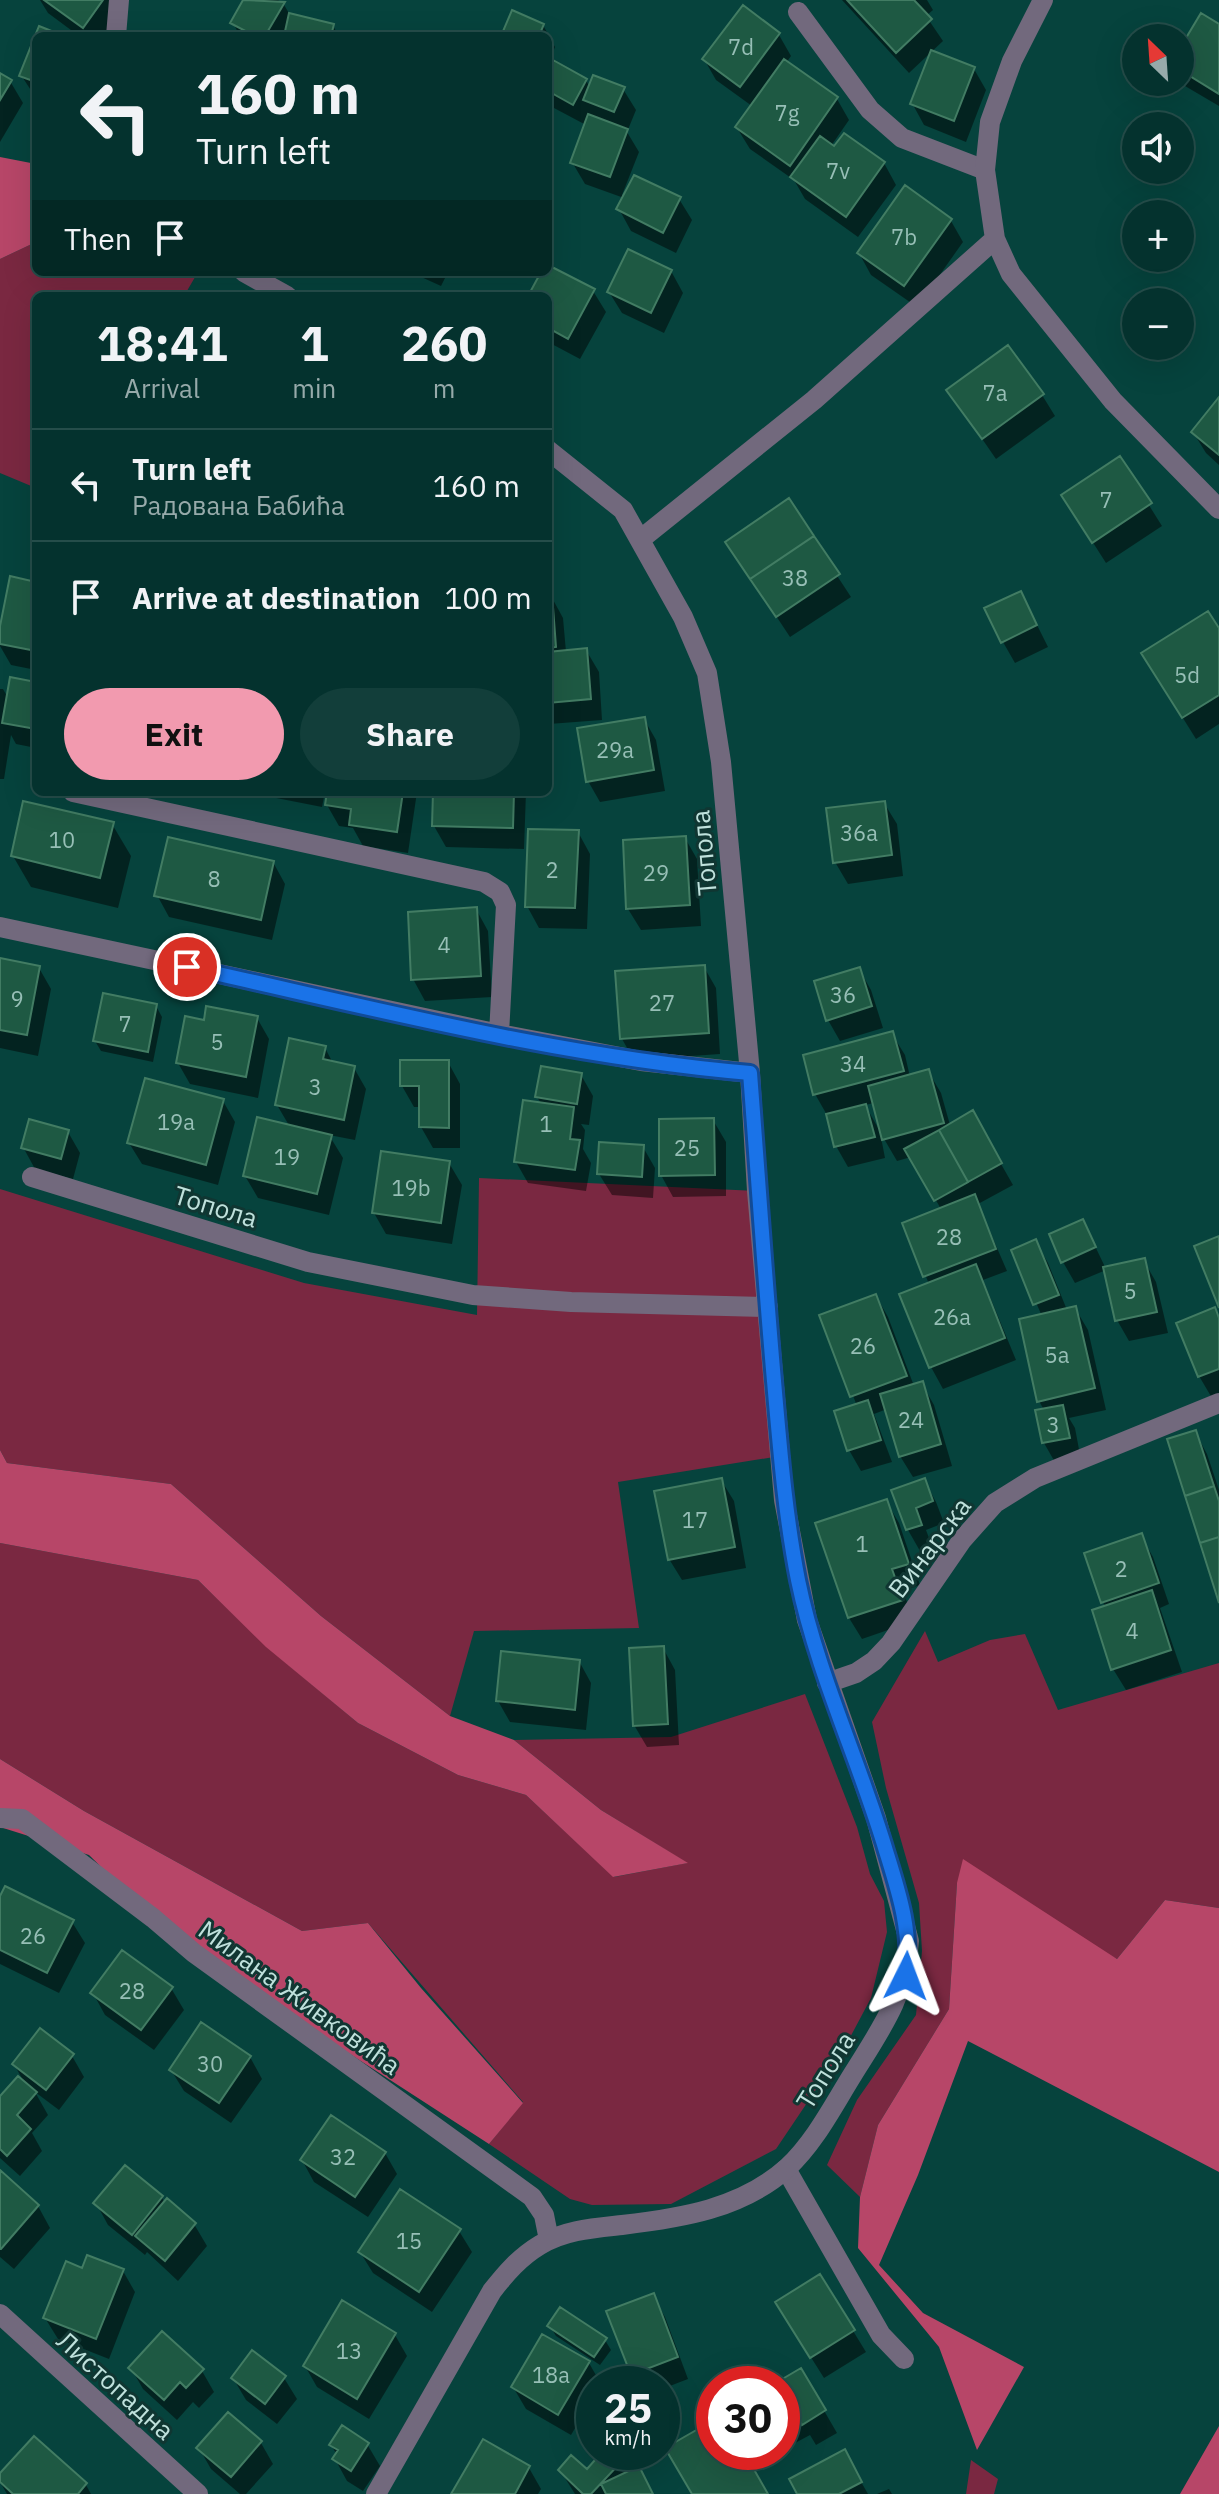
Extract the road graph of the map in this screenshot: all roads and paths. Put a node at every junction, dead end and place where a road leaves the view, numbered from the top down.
1 (119, 0) edge
2 (1043, 0) edge
3 (798, 12) dead end
4 (116, 32) edge
5 (985, 170) junction
6 (995, 239) junction
7 (251, 276) edge
8 (280, 292) edge
9 (552, 453) edge
10 (1219, 509) edge
11 (641, 539) junction
12 (91, 796) edge
13 (0, 927) edge
14 (499, 1034) junction
15 (750, 1073) junction
16 (32, 1177) dead end
17 (768, 1307) junction
18 (1219, 1403) edge
19 (827, 1683) junction
20 (0, 1818) edge
21 (786, 2169) junction
22 (549, 2240) junction
23 (0, 2314) edge
24 (904, 2359) dead end
25 (198, 2494) edge
26 (376, 2494) edge

1 - 4 street
2 - 5 street
3 - 5 street
5 - 6 street
6 - 10 street
6 - 11 street
7 - 8 street
9 - 11 street, Топола
11 - 15 street, Топола
12 - 14 street
13 - 14 street
14 - 15 street
15 - 17 street, Топола
16 - 17 street, Топола
17 - 19 street, Топола
18 - 19 street, Винарска
19 - 21 street, Топола
20 - 22 street, Милана Живковића
21 - 22 street, Топола
21 - 24 street
22 - 26 street, Топола
23 - 25 street, Листопадна

